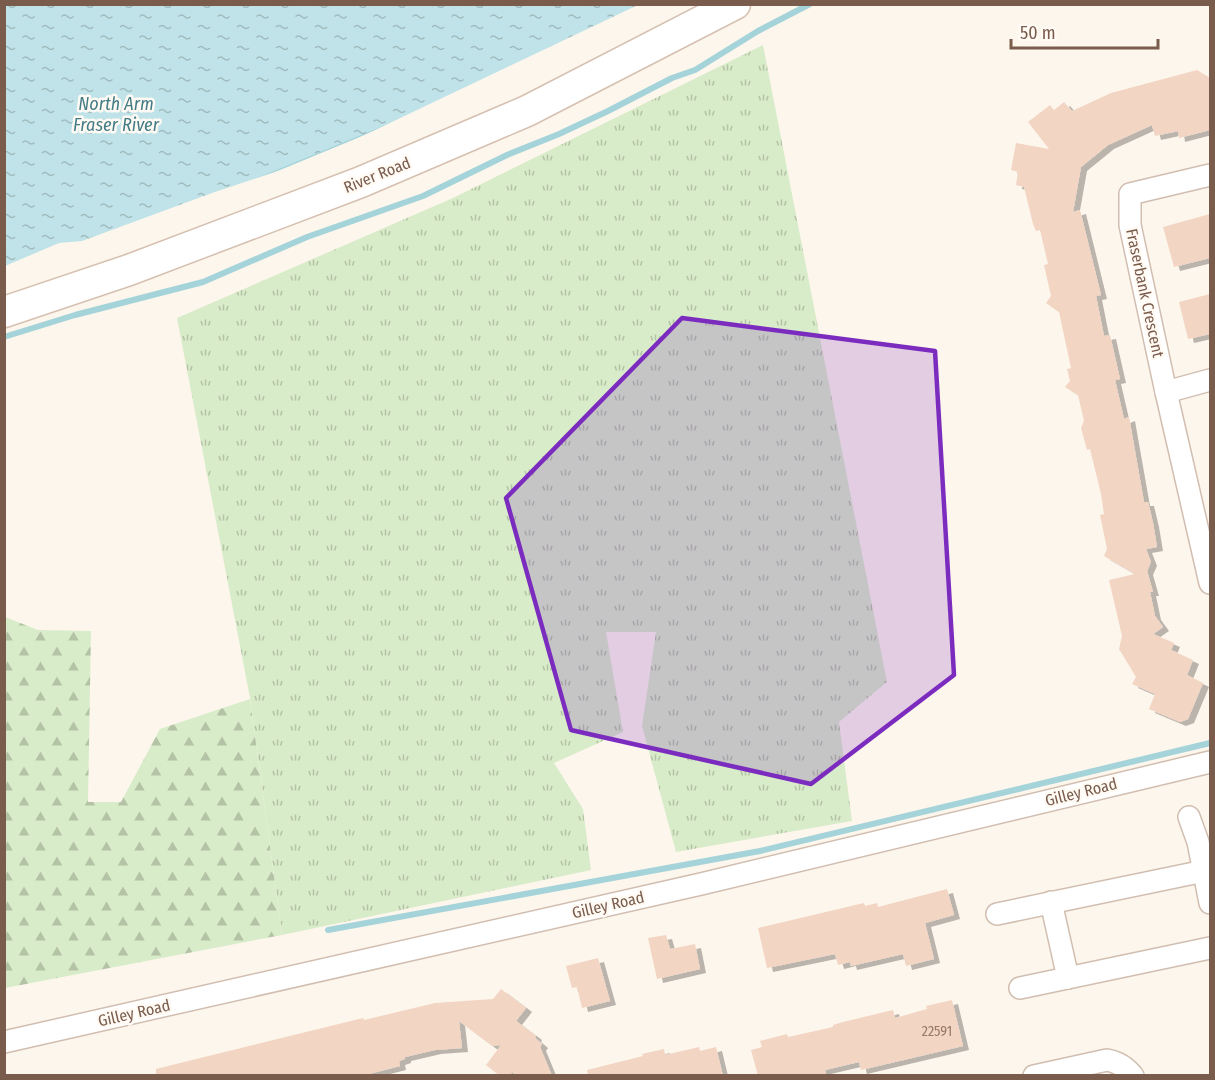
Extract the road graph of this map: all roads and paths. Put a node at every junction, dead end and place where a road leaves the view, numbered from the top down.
1 (735, 4) edge
2 (1210, 175) edge
3 (4, 312) edge
4 (1210, 380) edge
5 (1166, 392) junction
6 (1210, 583) edge
7 (1210, 762) edge
8 (1189, 817) dead end
9 (1204, 871) junction
10 (1051, 902) junction
11 (1210, 903) edge
12 (997, 914) dead end
13 (1210, 948) edge
14 (1068, 978) junction
15 (1020, 988) dead end
16 (4, 1042) edge
17 (1034, 1076) edge
18 (1133, 1076) edge

1 - 3 street, River Road
2 - 5 street, Fraserbank Crescent
4 - 5 street
5 - 6 street
7 - 16 street, Gilley Road
8 - 9 street
9 - 10 street
9 - 11 street
10 - 12 street
10 - 14 street
13 - 14 street
14 - 15 street
17 - 18 street

